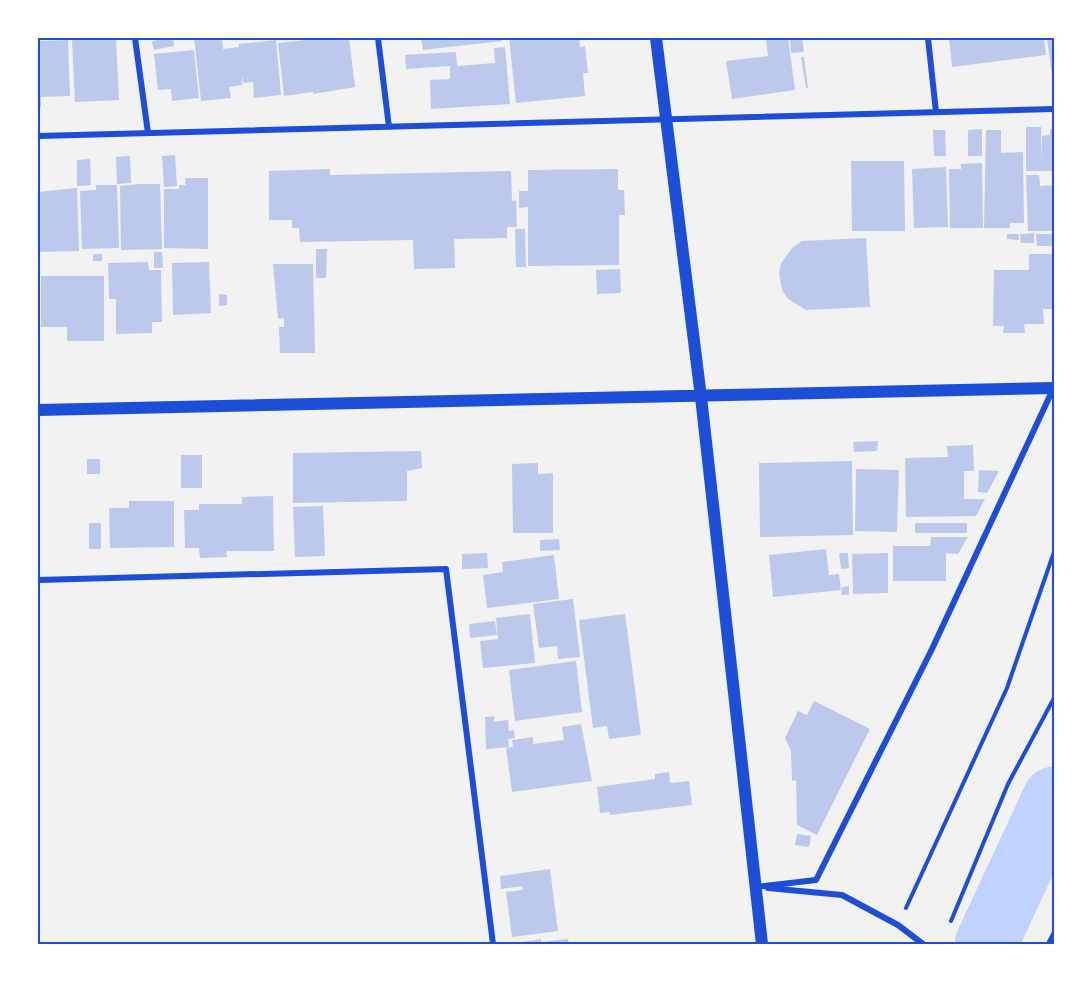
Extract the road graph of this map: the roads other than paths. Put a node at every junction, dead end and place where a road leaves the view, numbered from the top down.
1 (135, 38) edge
2 (378, 38) edge
3 (656, 38) edge
4 (928, 38) edge
5 (1054, 109) edge
6 (936, 112) junction
7 (666, 119) junction
8 (389, 127) junction
9 (148, 133) junction
10 (38, 136) edge
11 (1054, 387) edge
12 (701, 397) junction
13 (38, 410) edge
14 (38, 580) edge
15 (756, 887) junction
16 (1054, 934) edge
17 (493, 945) edge
18 (762, 945) edge
19 (923, 945) edge
20 (1049, 945) edge

1 - 9 street
2 - 8 street
3 - 7 main road
4 - 6 street
5 - 6 street
6 - 7 street
7 - 8 street
7 - 12 main road
8 - 9 street
9 - 10 street
11 - 12 main road
11 - 15 street
12 - 13 main road
12 - 15 main road
14 - 17 street
15 - 18 main road
15 - 19 street
16 - 20 street

